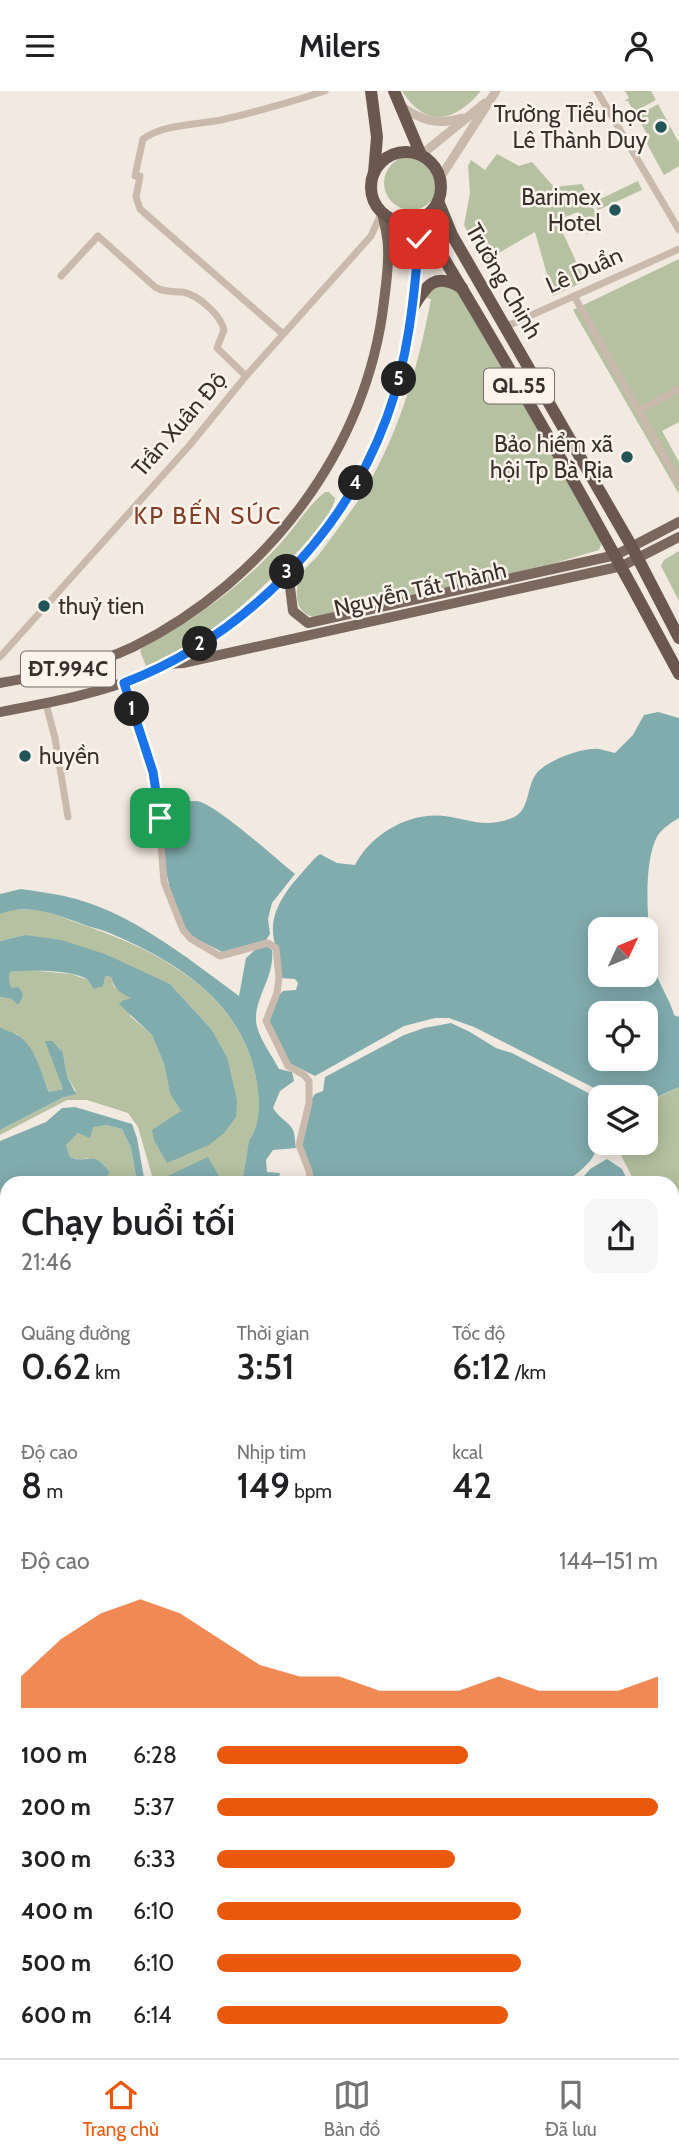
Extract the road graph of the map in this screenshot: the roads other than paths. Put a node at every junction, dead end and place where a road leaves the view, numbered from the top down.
1 (325, 91) edge
2 (371, 91) edge
3 (496, 91) edge
4 (597, 91) edge
5 (395, 97) edge
6 (489, 99) junction
7 (467, 117) junction
8 (421, 155) junction
9 (374, 173) junction
10 (440, 178) junction
11 (438, 201) junction
12 (382, 212) junction
13 (420, 219) junction
14 (679, 230) edge
15 (679, 249) edge
16 (61, 276) dead end
17 (463, 288) junction
18 (574, 296) junction
19 (412, 309) junction
20 (505, 327) junction
21 (283, 334) junction
22 (246, 376) junction
23 (679, 389) edge
24 (638, 411) junction
25 (679, 483) edge
26 (679, 521) edge
27 (679, 537) edge
28 (634, 552) junction
29 (619, 561) junction
30 (288, 571) junction
31 (308, 624) junction
32 (311, 635) junction
33 (679, 638) edge
34 (0, 657) edge
35 (165, 664) junction
36 (679, 674) edge
37 (0, 683) edge
38 (124, 683) junction
39 (46, 704) junction
40 (0, 712) edge
41 (68, 817) dead end
42 (310, 1176) edge

1 - 21 street
2 - 9 highway
3 - 6 street
4 - 14 street
5 - 7 street
5 - 8 highway
6 - 7 street
6 - 10 street
7 - 8 street
8 - 9 highway
8 - 10 highway
9 - 12 highway
10 - 11 highway
11 - 13 highway
11 - 20 highway, Trường Chinh / QL.55
12 - 13 highway
12 - 21 street, Trần Xuân Độ
12 - 37 main road, ĐT.994C
13 - 17 highway, Trường Chinh / QL.55
13 - 19 main road, ĐT.994C
15 - 18 street, Lê Duẩn
16 - 22 street
17 - 19 highway
17 - 29 highway, Trường Chinh / QL.55
18 - 20 street, Lê Duẩn
18 - 24 street
19 - 30 main road, ĐT.994C
20 - 28 highway, Trường Chinh / QL.55
21 - 22 street, Trần Xuân Độ
22 - 34 street, Trần Xuân Độ
23 - 24 street
24 - 25 street
26 - 28 main road, Nguyễn Tất Thành
27 - 28 main road, Nguyễn Tất Thành
28 - 29 main road, Nguyễn Tất Thành
28 - 33 highway, Trường Chinh / QL.55
29 - 31 main road, Nguyễn Tất Thành
29 - 32 main road, Nguyễn Tất Thành
29 - 36 highway, Trường Chinh / QL.55
30 - 31 main road, Nguyễn Tất Thành
30 - 35 main road, ĐT.994C
31 - 32 main road
32 - 35 main road, Nguyễn Tất Thành
35 - 38 main road, ĐT.994C
38 - 39 main road, ĐT.994C
38 - 42 street
39 - 40 main road, ĐT.994C
39 - 41 street

